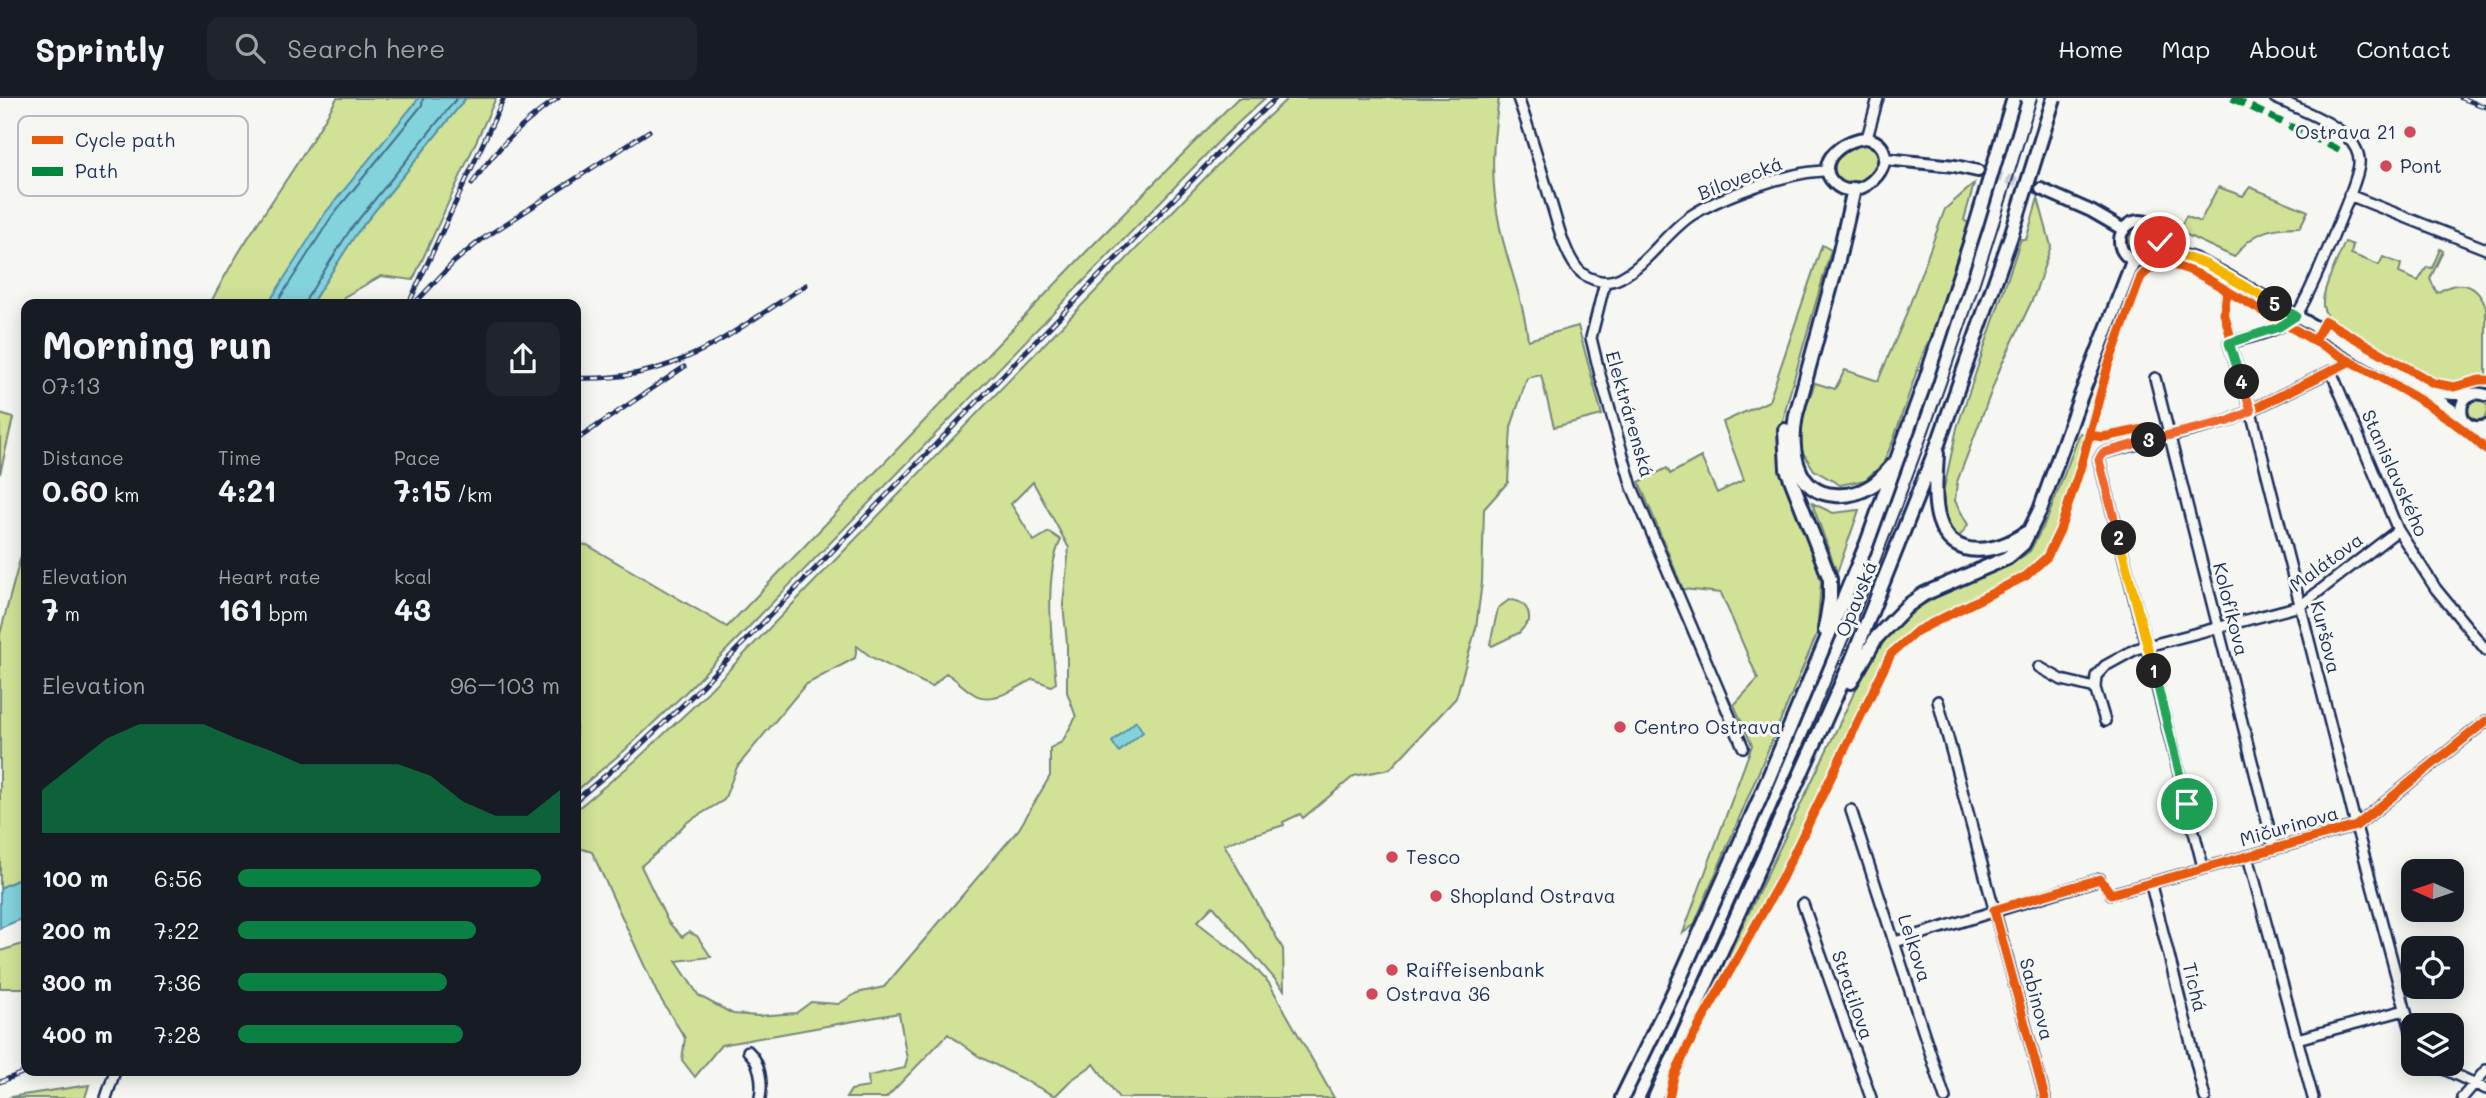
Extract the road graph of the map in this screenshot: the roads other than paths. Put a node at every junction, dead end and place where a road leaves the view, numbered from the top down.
1 (1518, 98) edge
2 (1878, 98) edge
3 (2014, 98) edge
4 (2054, 98) edge
5 (2275, 98) edge
6 (1867, 138) junction
7 (1885, 159) junction
8 (1828, 171) junction
9 (1978, 171) tunnel mouth
10 (1854, 189) junction
11 (2041, 189) tunnel mouth
12 (2349, 195) junction
13 (2124, 230) junction
14 (2158, 248) junction
15 (2486, 249) edge
16 (2134, 259) junction
17 (1605, 282) junction
18 (2296, 316) junction
19 (1810, 360) junction
20 (2155, 378) dead end
21 (2423, 389) junction
22 (2482, 393) edge
23 (2251, 411) junction
24 (2462, 417) junction
25 (2486, 426) edge
26 (2473, 427) junction
27 (2169, 435) junction
28 (2486, 437) edge
29 (1938, 444) junction
30 (1899, 458) junction
31 (2398, 530) junction
32 (2029, 531) junction
33 (2300, 606) junction
34 (2218, 628) junction
35 (2148, 646) junction
36 (2486, 650) edge
37 (1821, 656) junction
38 (2039, 667) dead end
39 (2095, 688) junction
40 (1938, 701) dead end
41 (2105, 721) dead end
42 (2486, 721) edge
43 (1824, 727) junction
44 (1743, 747) dead end
45 (1851, 810) dead end
46 (2356, 826) junction
47 (2274, 848) junction
48 (2248, 856) junction
49 (2203, 867) junction
50 (2100, 879) dead end
51 (2151, 885) junction
52 (2111, 894) dead end
53 (1803, 904) dead end
54 (1994, 910) junction
55 (1895, 942) junction
56 (2405, 1010) junction
57 (2406, 1013) edge
58 (2297, 1039) junction
59 (748, 1051) dead end
60 (2486, 1070) edge
61 (113, 1076) edge
62 (2458, 1076) edge
63 (2475, 1084) junction
64 (2486, 1089) edge
65 (106, 1098) edge
66 (760, 1098) edge
67 (1622, 1098) edge
68 (1655, 1098) edge
69 (1871, 1098) edge
70 (1945, 1098) edge
71 (2045, 1098) edge
72 (2205, 1098) edge
73 (2314, 1098) edge
74 (2462, 1098) edge

1 - 17 street
2 - 6 street
3 - 30 main road, Opavská, bridge
4 - 29 main road, Opavská, bridge
5 - 12 street
6 - 7 street
6 - 8 street
7 - 9 street
7 - 10 street
8 - 10 street
8 - 17 street, Bílovecká
10 - 19 main road
11 - 13 street
12 - 15 street
12 - 18 street
13 - 14 street
13 - 16 street
14 - 16 street
14 - 18 street
16 - 32 main road
17 - 44 street, Elektrárenská
18 - 21 street
18 - 23 street, Kuršova
19 - 30 main road
19 - 37 main road
20 - 27 street, Kolofíkova
21 - 22 street
21 - 24 street
22 - 24 street
23 - 27 street
23 - 31 street, Stanislavského
23 - 33 street, Kuršova
24 - 26 street
25 - 26 street
26 - 28 street
27 - 34 street, Kolofíkova
27 - 35 street
29 - 32 main road
29 - 43 main road, Opavská
30 - 37 main road, Opavská
31 - 33 street, Malátova
31 - 36 street, Stanislavského
32 - 43 main road
33 - 34 street, Malátova
33 - 46 street, Kuršova
34 - 35 street, Malátova
34 - 47 street, Kolofíkova
35 - 39 street
35 - 49 street
37 - 67 main road, Opavská
38 - 39 street
39 - 41 street
40 - 54 street, Sabinova
42 - 46 street, Mičurinova
43 - 68 main road, Opavská
45 - 55 street, Lelkova
46 - 47 street, Mičurinova
46 - 56 street, Kuršova
47 - 48 street, Mičurinova
48 - 49 street, Mičurinova
48 - 58 street
49 - 51 street, Mičurinova
50 - 54 street
51 - 52 street, Mičurinova
51 - 72 street, Tichá
53 - 69 street, Stratilova
54 - 55 street
54 - 71 street, Sabinova
55 - 70 street, Lelkova
56 - 57 street, Kuršova
56 - 58 street
58 - 73 street
59 - 66 street
60 - 63 street
61 - 65 street
62 - 63 street
63 - 64 street
63 - 74 street

